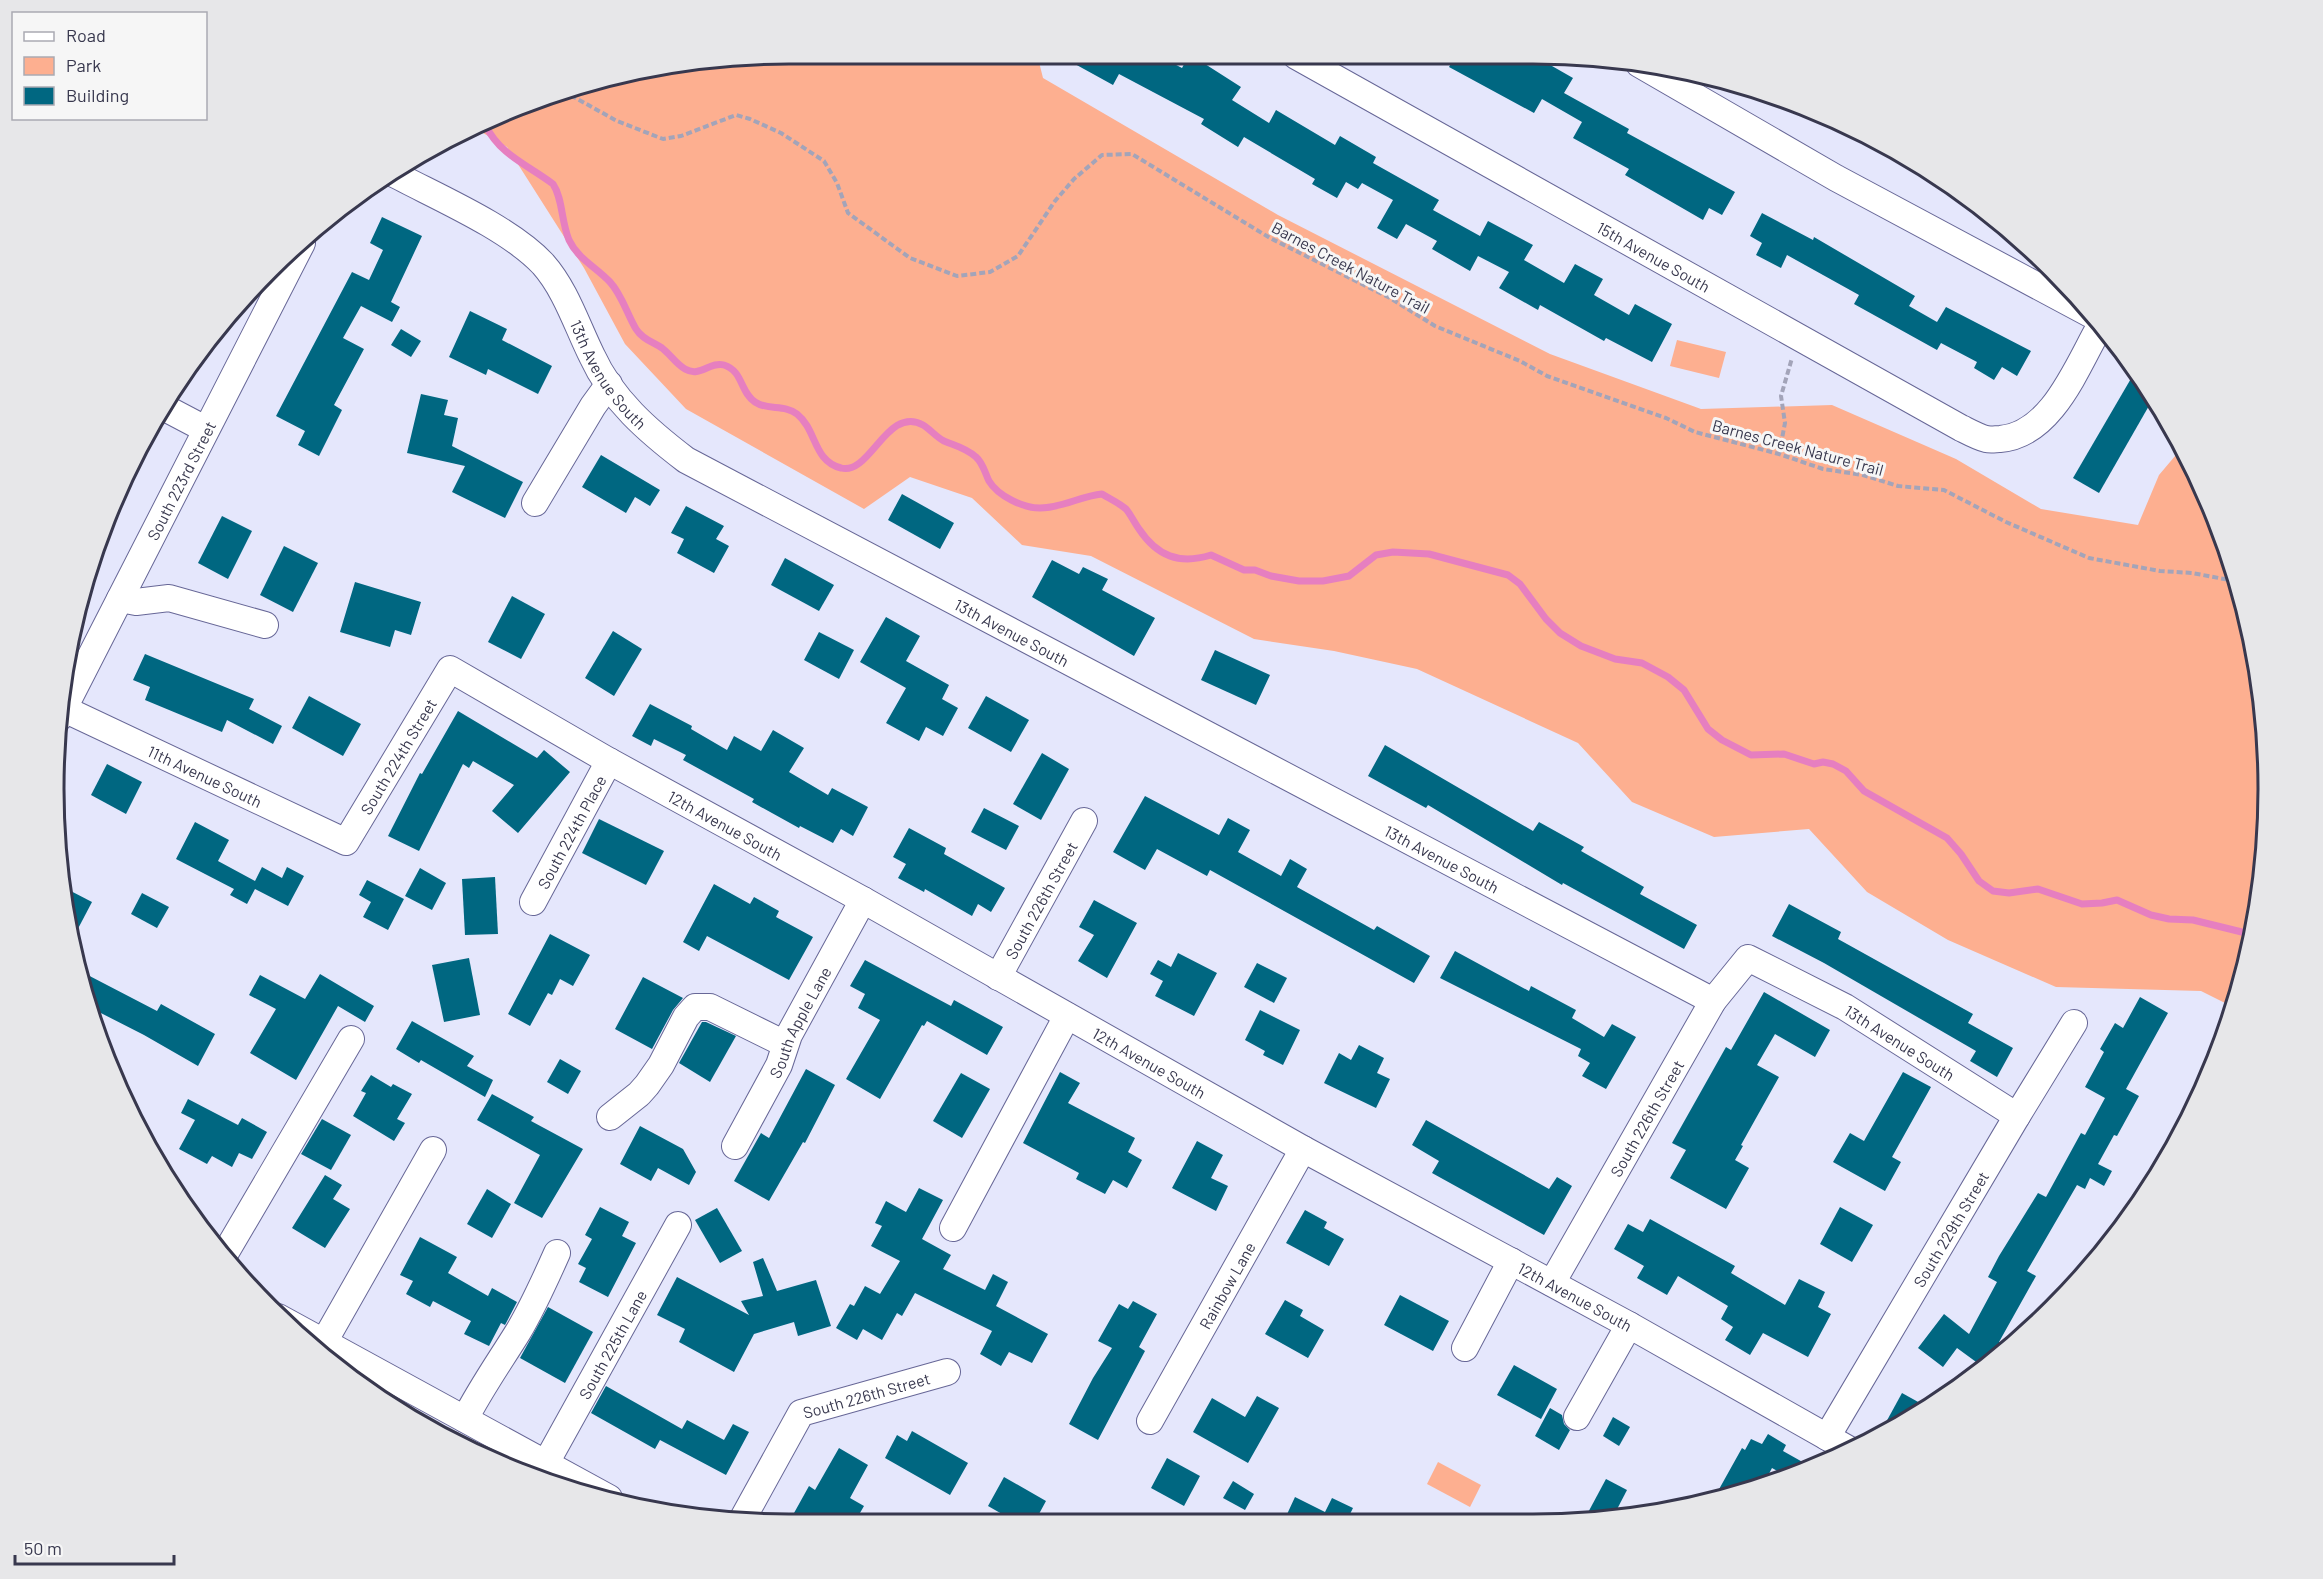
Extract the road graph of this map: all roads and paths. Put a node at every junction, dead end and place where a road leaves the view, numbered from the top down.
1 (1310, 64) edge
2 (1659, 76) edge
3 (575, 97) edge
4 (401, 178) edge
5 (292, 263) edge
6 (2073, 305) edge
7 (2096, 332) edge
8 (1798, 337) junction
9 (609, 384) junction
10 (172, 411) edge
11 (205, 429) junction
12 (1779, 454) junction
13 (535, 503) dead end
14 (2227, 580) edge
15 (120, 599) junction
16 (265, 625) dead end
17 (450, 669) joint
18 (71, 695) edge
19 (69, 716) edge
20 (609, 761) junction
21 (1084, 821) dead end
22 (346, 842) joint
23 (863, 900) junction
24 (533, 902) dead end
25 (1748, 958) joint
26 (998, 977) junction
27 (1713, 1001) junction
28 (1067, 1016) junction
29 (2074, 1023) dead end
30 (351, 1038) dead end
31 (785, 1044) junction
32 (2017, 1116) junction
33 (610, 1117) dead end
34 (735, 1146) dead end
35 (1303, 1149) junction
36 (433, 1150) dead end
37 (678, 1225) dead end
38 (953, 1228) dead end
39 (228, 1248) edge
40 (557, 1253) dead end
41 (1511, 1261) junction
42 (1552, 1283) junction
43 (1629, 1325) junction
44 (311, 1335) edge
45 (324, 1342) junction
46 (1465, 1348) dead end
47 (947, 1372) dead end
48 (1577, 1417) dead end
49 (465, 1419) junction
50 (1150, 1421) dead end
51 (1827, 1437) junction
52 (1842, 1445) edge
53 (546, 1463) junction
54 (586, 1485) edge
55 (746, 1513) edge

1 - 8 street, 15th Avenue South
2 - 6 street
3 - 12 path, Barnes Creek Nature Trail
4 - 9 street, 13th Avenue South
5 - 11 street, South 223rd Street
7 - 8 street, 15th Avenue South
8 - 12 path
9 - 13 street
9 - 27 street, 13th Avenue South
10 - 11 street
11 - 15 street, South 223rd Street
12 - 14 path, Barnes Creek Nature Trail
15 - 16 street
15 - 18 street, South 223rd Street
17 - 20 street, 12th Avenue South
17 - 22 street, South 224th Street
19 - 22 street, 11th Avenue South
20 - 23 street, 12th Avenue South
20 - 24 street, South 224th Place
21 - 26 street, South 226th Street
23 - 26 street, 12th Avenue South
23 - 31 street, South Apple Lane
25 - 27 street, South 226th Street
25 - 32 street, 13th Avenue South
26 - 28 street, 12th Avenue South
27 - 42 street, South 226th Street
28 - 35 street, 12th Avenue South
28 - 38 street
29 - 32 street, South 229th Street
30 - 39 street
31 - 33 street
31 - 34 street, South Apple Lane
32 - 51 street, South 229th Street
35 - 41 street, 12th Avenue South
35 - 50 street, Rainbow Lane
36 - 45 street
37 - 53 street, South 225th Lane
40 - 49 street
41 - 42 street, 12th Avenue South
41 - 46 street
42 - 43 street, 12th Avenue South
43 - 48 street
43 - 51 street, 12th Avenue South
44 - 45 street
45 - 49 street
47 - 55 street, South 226th Street
49 - 53 street
51 - 52 street, 12th Avenue South
53 - 54 street

